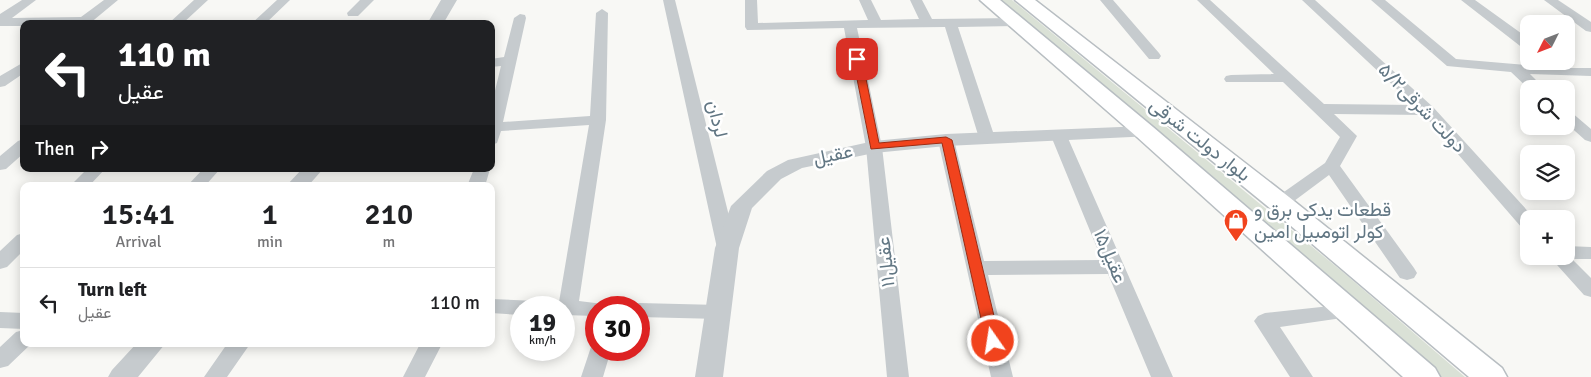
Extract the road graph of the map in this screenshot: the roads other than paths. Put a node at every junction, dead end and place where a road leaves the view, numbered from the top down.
1 (30, 0) edge
2 (112, 0) edge
3 (202, 0) edge
4 (284, 0) edge
5 (368, 0) edge
6 (450, 0) edge
7 (669, 0) edge
8 (751, 0) edge
9 (865, 0) edge
10 (916, 0) edge
11 (989, 0) edge
12 (1106, 0) edge
13 (1202, 0) edge
14 (1308, 0) edge
15 (1377, 0) edge
16 (1467, 0) edge
17 (1550, 0) edge
18 (1020, 11) edge
19 (354, 13) dead end
20 (602, 13) dead end
21 (520, 18) dead end
22 (85, 20) edge
23 (179, 20) edge
24 (262, 20) edge
25 (438, 20) edge
26 (0, 21) edge
27 (20, 21) edge
28 (927, 23) junction
29 (950, 23) junction
30 (850, 24) junction
31 (876, 24) junction
32 (1591, 28) edge
33 (1520, 39) edge
34 (1154, 56) dead end
35 (510, 62) junction
36 (495, 63) edge
37 (1515, 68) junction
38 (20, 69) edge
39 (1560, 70) edge
40 (1563, 72) junction
41 (1591, 72) edge
42 (1286, 78) junction
43 (1232, 79) dead end
44 (1528, 80) edge
45 (0, 83) edge
46 (1320, 109) junction
47 (1428, 110) junction
48 (598, 120) junction
49 (1575, 122) edge
50 (495, 126) edge
51 (1145, 132) junction
52 (495, 134) edge
53 (1059, 136) junction
54 (1591, 137) edge
55 (987, 138) junction
56 (946, 140) junction
57 (874, 147) junction
58 (20, 148) edge
59 (0, 165) edge
60 (1331, 166) junction
61 (94, 172) edge
62 (209, 172) edge
63 (310, 172) edge
64 (82, 182) edge
65 (200, 182) edge
66 (300, 182) edge
67 (1280, 204) junction
68 (1520, 214) edge
69 (20, 243) edge
70 (727, 248) junction
71 (1575, 252) edge
72 (1591, 253) edge
73 (0, 262) edge
74 (1567, 265) edge
75 (1115, 267) junction
76 (976, 268) junction
77 (1408, 273) dead end
78 (1591, 290) edge
79 (568, 296) edge
80 (495, 306) edge
81 (510, 307) edge
82 (650, 310) edge
83 (1349, 311) junction
84 (719, 312) junction
85 (0, 320) edge
86 (20, 321) edge
87 (20, 342) edge
88 (149, 347) edge
89 (237, 347) edge
90 (429, 347) edge
91 (0, 360) edge
92 (597, 361) edge
93 (122, 377) edge
94 (215, 377) edge
95 (414, 377) edge
96 (592, 377) edge
97 (709, 377) edge
98 (898, 377) edge
99 (1002, 377) edge
100 (1162, 377) edge
101 (1302, 377) edge
102 (1424, 377) edge
103 (1491, 377) edge

1 - 26 street
2 - 22 street
3 - 23 street
4 - 24 street
5 - 19 street
6 - 25 street
7 - 70 street, لردان
8 - 30 street
9 - 31 street
10 - 28 street
11 - 18 main road, بلوار دولت شرقی
12 - 34 street
13 - 42 street
14 - 47 street, ۵/۲دولت شرقی
15 - 37 street
16 - 33 street
17 - 32 street
18 - 29 street
18 - 51 main road, بلوار دولت شرقی
18 - 67 main road, بلوار دولت شرقی
20 - 48 street
21 - 35 street
26 - 27 street
28 - 29 street
28 - 31 street
29 - 55 street
30 - 31 street
30 - 57 street, عقیل۱۱
35 - 36 street
35 - 50 street
37 - 40 street
37 - 44 street
38 - 45 street
39 - 40 street
40 - 41 street
42 - 43 street
42 - 46 street
46 - 47 street
46 - 60 street
47 - 68 street, ۵/۲دولت شرقی
48 - 52 street
48 - 79 street
49 - 54 street
51 - 53 street, عقیل
51 - 83 main road, بلوار دولت شرقی
53 - 55 street, عقیل
53 - 75 street, عقیل۱۵
55 - 56 street, عقیل
56 - 57 street, عقیل
56 - 76 street
57 - 70 street, عقیل
57 - 98 street, عقیل۱۱
58 - 59 street
60 - 67 street
60 - 77 street
61 - 64 street
62 - 65 street
63 - 66 street
67 - 103 main road, بلوار دولت شرقی
69 - 73 street
70 - 84 street, عقیل
71 - 72 street
74 - 78 street
75 - 76 street
75 - 100 street, عقیل۱۵
76 - 99 street
80 - 81 street
82 - 84 street
83 - 101 street
83 - 102 main road, بلوار دولت شرقی
84 - 97 street, عقیل
85 - 86 street
87 - 91 street
88 - 93 street
89 - 94 street
90 - 95 street
92 - 96 street

